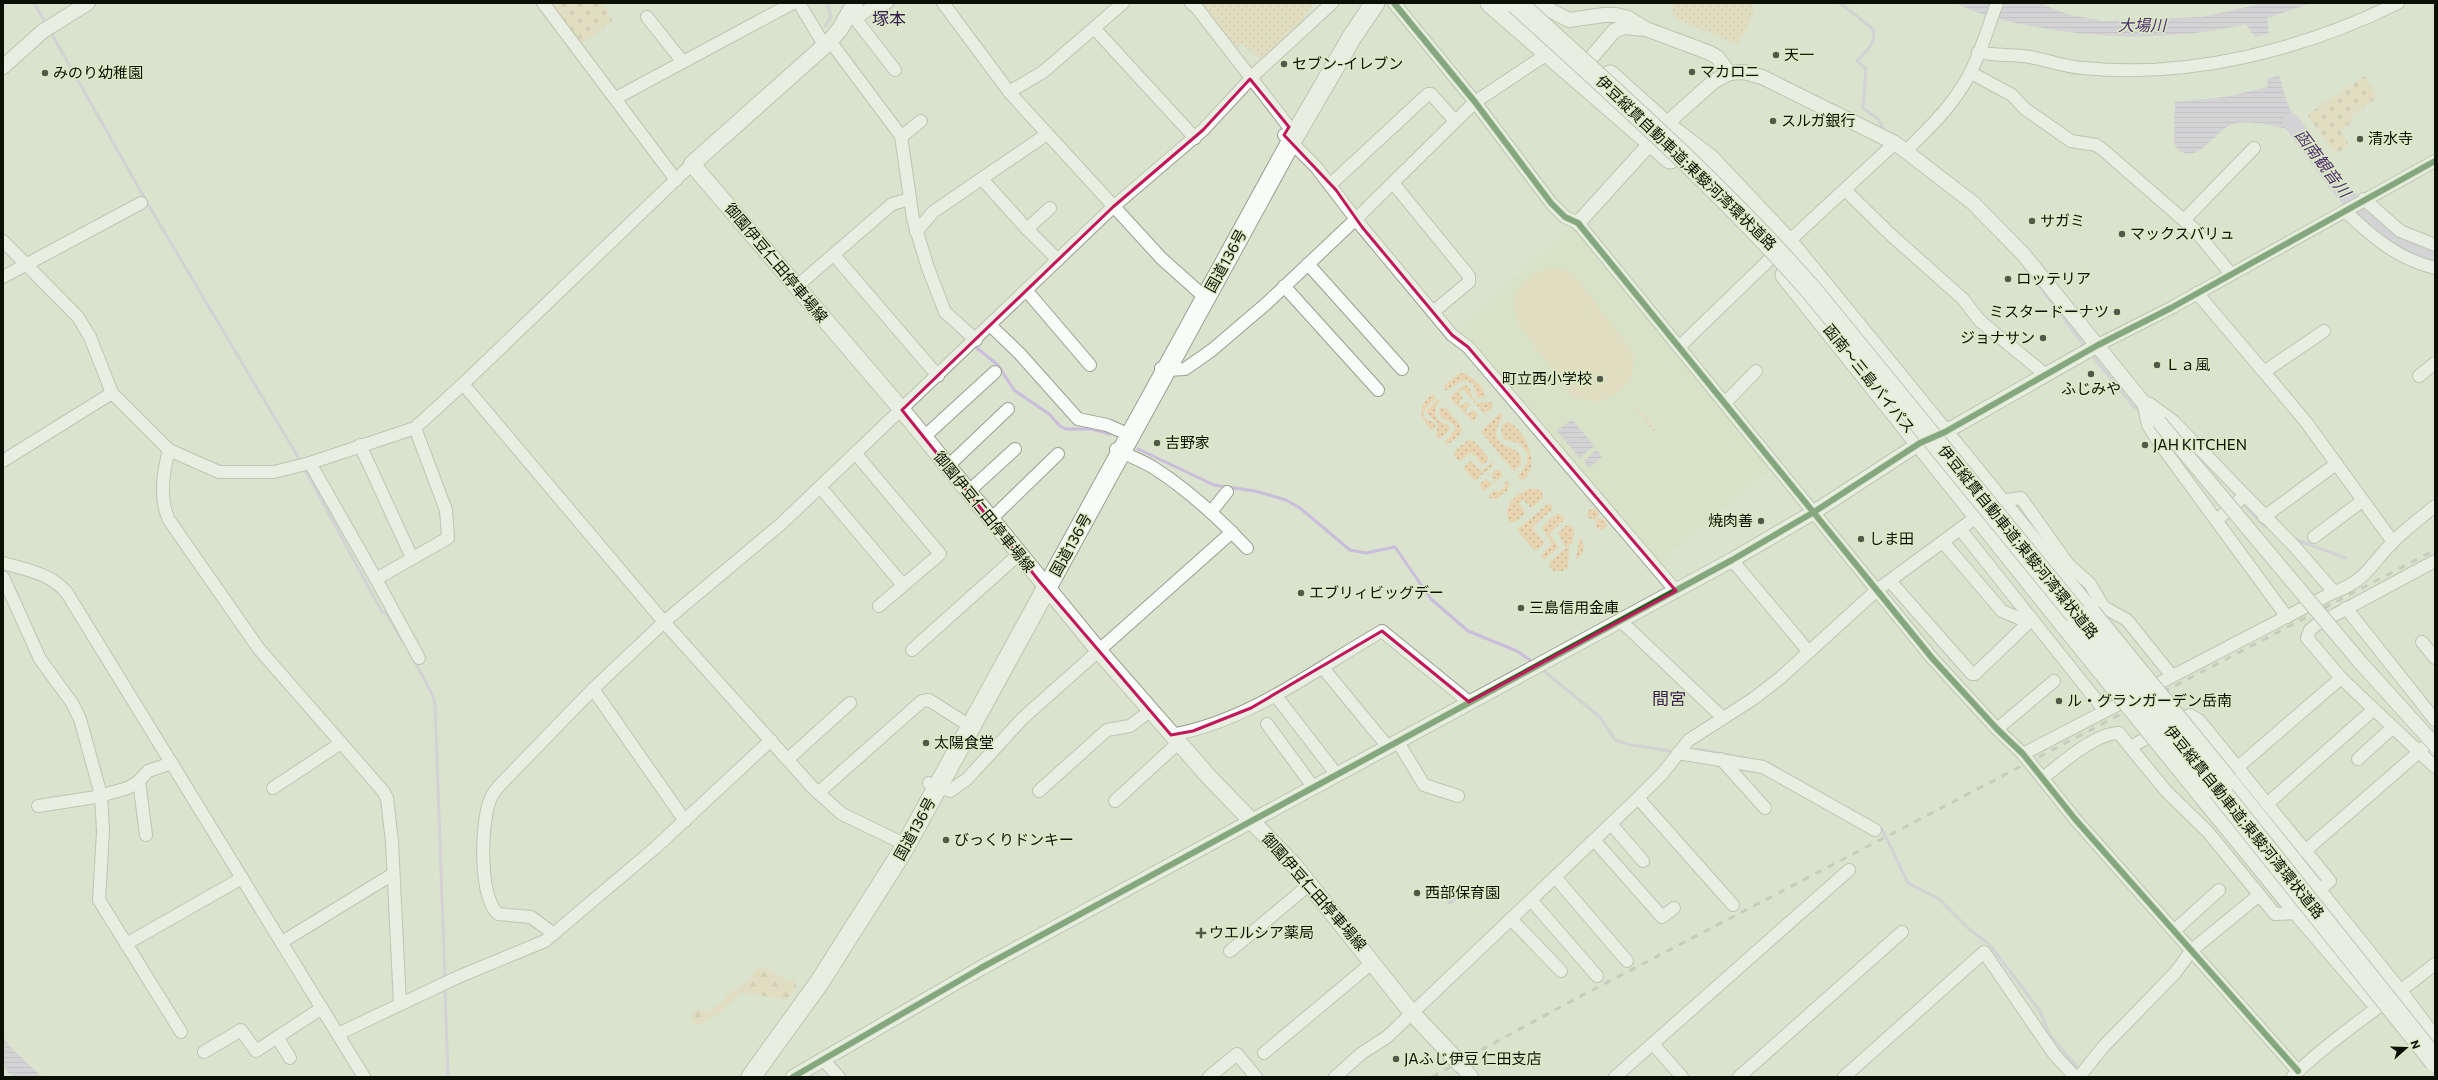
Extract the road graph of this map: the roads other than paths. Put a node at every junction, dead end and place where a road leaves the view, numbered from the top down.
1 (88, 3) edge
2 (543, 3) edge
3 (792, 3) edge
4 (799, 3) edge
5 (886, 3) edge
6 (943, 3) edge
7 (1123, 3) edge
8 (1190, 3) edge
9 (1332, 3) edge
10 (1362, 3) edge
11 (1375, 3) edge
12 (1394, 3) edge
13 (1490, 3) edge
14 (1516, 3) edge
15 (1531, 3) edge
16 (1536, 3) edge
17 (1996, 3) edge
18 (2398, 3) edge
19 (853, 11) edge
20 (647, 17) dead end
21 (1094, 28) junction
22 (1646, 29) junction
23 (827, 43) junction
24 (1980, 48) junction
25 (1547, 54) junction
26 (1591, 58) junction
27 (682, 61) junction
28 (3, 66) edge
29 (894, 70) dead end
30 (1729, 73) junction
31 (1977, 76) dead end
32 (1250, 79) junction
33 (1009, 92) junction
34 (616, 98) junction
35 (1475, 102) junction
36 (921, 121) dead end
37 (1455, 121) junction
38 (1667, 126) junction
39 (1047, 134) junction
40 (1288, 135) junction
41 (902, 137) junction
42 (1195, 138) junction
43 (1895, 142) junction
44 (1653, 143) junction
45 (2254, 148) dead end
46 (1908, 150) junction
47 (2435, 161) edge
48 (692, 164) junction
49 (982, 179) junction
50 (676, 180) junction
51 (1393, 183) junction
52 (1331, 184) junction
53 (1845, 190) junction
54 (910, 199) junction
55 (2364, 200) junction
56 (141, 203) dead end
57 (1113, 207) junction
58 (1050, 208) dead end
59 (2345, 210) junction
60 (1357, 218) junction
61 (2184, 220) junction
62 (1578, 223) junction
63 (1027, 229) junction
64 (916, 232) junction
65 (3, 241) edge
66 (1788, 242) junction
67 (2435, 245) edge
68 (834, 255) junction
69 (1770, 259) junction
70 (1058, 260) junction
71 (27, 264) junction
72 (1308, 264) junction
73 (2435, 268) edge
74 (2231, 274) junction
75 (3, 277) edge
76 (1284, 286) junction
77 (796, 287) junction
78 (1026, 290) junction
79 (1200, 292) junction
80 (2197, 293) junction
81 (1433, 312) junction
82 (991, 326) junction
83 (2324, 332) dead end
84 (976, 340) junction
85 (2098, 345) junction
86 (1679, 347) junction
87 (2435, 363) edge
88 (1090, 365) dead end
89 (1162, 369) junction
90 (1402, 369) dead end
91 (1756, 371) dead end
92 (995, 372) dead end
93 (2264, 372) junction
94 (2046, 375) junction
95 (938, 376) junction
96 (2420, 376) dead end
97 (463, 384) junction
98 (1378, 390) dead end
99 (112, 393) junction
100 (2143, 402) junction
101 (1725, 403) junction
102 (1008, 408) dead end
103 (902, 410) junction
104 (415, 428) junction
105 (1124, 432) junction
106 (1945, 432) junction
107 (924, 437) junction
108 (1920, 442) junction
109 (360, 445) junction
110 (1015, 449) dead end
111 (169, 450) junction
112 (1118, 451) junction
113 (856, 454) junction
114 (1058, 454) dead end
115 (3, 461) edge
116 (310, 463) junction
117 (2336, 464) junction
118 (948, 467) junction
119 (820, 488) junction
120 (968, 492) junction
121 (1227, 492) dead end
122 (2244, 496) junction
123 (2000, 501) junction
124 (2362, 501) junction
125 (2435, 506) edge
126 (1211, 512) junction
127 (1814, 512) junction
128 (1979, 515) junction
129 (2264, 516) junction
130 (990, 520) junction
131 (2217, 520) junction
132 (1960, 529) junction
133 (1232, 532) junction
134 (2314, 538) dead end
135 (1943, 542) junction
136 (2392, 542) junction
137 (1247, 548) dead end
138 (1018, 555) junction
139 (412, 558) junction
140 (1732, 560) junction
141 (2435, 561) edge
142 (3, 564) edge
143 (3, 578) edge
144 (376, 579) junction
145 (1890, 581) junction
146 (903, 585) junction
147 (1044, 586) junction
148 (1877, 590) junction
149 (1676, 592) junction
150 (2334, 592) junction
151 (879, 606) dead end
152 (2346, 608) junction
153 (2287, 617) junction
154 (2031, 618) junction
155 (664, 622) junction
156 (1622, 622) junction
157 (2422, 642) dead end
158 (912, 650) dead end
159 (1098, 651) junction
160 (1809, 652) junction
161 (419, 658) dead end
162 (2435, 658) edge
163 (1323, 668) junction
164 (2172, 676) junction
165 (2341, 678) junction
166 (2054, 681) dead end
167 (593, 689) junction
168 (1276, 696) junction
169 (1469, 702) junction
170 (850, 703) dead end
171 (2373, 710) junction
172 (1150, 711) junction
173 (2105, 711) junction
174 (1723, 718) junction
175 (2435, 720) edge
176 (962, 721) junction
177 (1267, 724) dead end
178 (2392, 728) junction
179 (1997, 729) junction
180 (2435, 736) edge
181 (1174, 739) junction
182 (771, 740) junction
183 (341, 743) junction
184 (1393, 745) junction
185 (2435, 745) edge
186 (2130, 747) junction
187 (2419, 752) junction
188 (1678, 753) junction
189 (2023, 754) junction
190 (1721, 759) junction
191 (2358, 759) dead end
192 (788, 760) junction
193 (172, 763) junction
194 (2435, 767) edge
195 (2233, 774) junction
196 (1337, 775) junction
197 (2044, 778) junction
198 (139, 781) junction
199 (933, 785) junction
200 (273, 788) dead end
201 (1314, 788) junction
202 (1039, 790) dead end
203 (818, 793) junction
204 (101, 794) junction
205 (1458, 796) dead end
206 (1638, 798) junction
207 (1115, 801) dead end
208 (2267, 804) junction
209 (38, 806) dead end
210 (1765, 808) dead end
211 (685, 821) junction
212 (1252, 822) junction
213 (1611, 824) junction
214 (1875, 830) dead end
215 (146, 835) dead end
216 (1594, 840) junction
217 (898, 841) junction
218 (2305, 851) junction
219 (1643, 861) dead end
220 (1849, 870) dead end
221 (393, 874) junction
222 (1555, 877) junction
223 (242, 878) junction
224 (1310, 884) junction
225 (2219, 890) dead end
226 (2317, 892) junction
227 (2260, 895) junction
228 (1531, 900) junction
229 (1733, 905) dead end
230 (1674, 908) dead end
231 (2299, 913) junction
232 (1511, 919) junction
233 (2174, 930) junction
234 (1902, 932) dead end
235 (554, 934) junction
236 (282, 942) junction
237 (126, 944) junction
238 (2192, 950) junction
239 (1230, 951) dead end
240 (1627, 960) dead end
241 (1373, 962) junction
242 (2435, 964) edge
243 (1561, 971) dead end
244 (1597, 976) dead end
245 (2399, 994) junction
246 (400, 1004) junction
247 (2380, 1006) junction
248 (322, 1008) junction
249 (1412, 1013) junction
250 (181, 1032) dead end
251 (338, 1034) junction
252 (277, 1037) junction
253 (2435, 1042) edge
254 (1653, 1044) junction
255 (204, 1052) dead end
256 (1264, 1053) dead end
257 (290, 1058) dead end
258 (822, 1059) junction
259 (2435, 1061) edge
260 (1466, 1072) edge
261 (2295, 1074) edge
262 (2435, 1074) edge
263 (364, 1077) edge
264 (739, 1077) edge
265 (751, 1077) edge
266 (793, 1077) edge
267 (839, 1077) edge
268 (1209, 1077) edge
269 (1256, 1077) edge
270 (1335, 1077) edge
271 (1615, 1077) edge
272 (1682, 1077) edge
273 (1739, 1077) edge
274 (1844, 1077) edge
275 (2075, 1077) edge
276 (2079, 1077) edge

1 - 28 street
2 - 34 street
3 - 27 street
4 - 23 street
5 - 19 street
6 - 33 street
7 - 21 street
8 - 32 street
9 - 32 street
10 - 40 highway, 国道136号
11 - 40 highway, 国道136号
12 - 35 street
13 - 25 highway, 函南～三島バイパス
14 - 259 highway, 伊豆縦貫自動車道;東駿河湾環状道路, bridge
15 - 26 highway, 函南～三島バイパス
16 - 22 street
17 - 24 street
18 - 24 street
19 - 23 main road
19 - 29 street
20 - 27 street
21 - 33 street
21 - 42 street
22 - 26 street
22 - 30 street
23 - 41 street
23 - 48 main road
24 - 46 street
25 - 35 street
25 - 44 highway, 函南～三島バイパス
26 - 38 highway, 函南～三島バイパス
27 - 34 street
30 - 38 street
30 - 43 street
31 - 61 street
32 - 40 street
32 - 42 street
33 - 39 street
34 - 50 street
35 - 37 street
35 - 62 street
36 - 41 street
37 - 51 street
37 - 52 street
38 - 44 street
38 - 66 highway, 函南～三島バイパス
39 - 49 street
39 - 57 street
40 - 52 street
40 - 79 highway, 国道136号
40 - 89 highway, 国道136号
41 - 54 street
42 - 57 street
43 - 46 street
43 - 53 street
44 - 62 street
44 - 69 highway, 函南～三島バイパス
45 - 61 street
46 - 85 street
47 - 55 street
48 - 50 street
48 - 77 main road, 御園伊豆仁田停車場線
49 - 63 street
49 - 64 street
50 - 97 street
51 - 60 street
51 - 81 street
52 - 60 street
53 - 66 street
53 - 94 street
54 - 64 street
54 - 68 street
55 - 59 street
55 - 67 street
56 - 71 street
57 - 70 street
57 - 79 street
58 - 63 street
59 - 73 street
59 - 74 street
60 - 72 street
60 - 81 street
61 - 74 street
62 - 86 street
63 - 70 street
64 - 84 street
65 - 71 street
66 - 106 highway, 函南～三島バイパス
68 - 77 street
68 - 95 street
69 - 86 street
69 - 108 highway, 函南～三島バイパス
70 - 78 street
71 - 75 street
71 - 99 street
72 - 76 street
72 - 90 street
74 - 80 street
76 - 89 street
76 - 98 street
77 - 103 main road, 御園伊豆仁田停車場線
78 - 82 street
78 - 88 street
79 - 89 highway, 国道136号
80 - 85 street
80 - 93 street
81 - 149 street
82 - 84 street
82 - 105 street
83 - 93 street
84 - 95 street
85 - 94 street
85 - 100 street
86 - 101 street
87 - 96 street
89 - 105 highway, 国道136号
89 - 112 highway, 国道136号
91 - 101 street
92 - 107 street
93 - 117 street
94 - 106 street
95 - 103 street
97 - 104 street
97 - 155 street
99 - 111 street
99 - 115 street
100 - 122 street
100 - 131 street
100 - 185 street, bridge
101 - 127 street
102 - 118 street
103 - 107 main road, 御園伊豆仁田停車場線
103 - 113 street
104 - 109 street
104 - 139 street
105 - 112 highway, 国道136号
106 - 108 street
106 - 123 highway, 函南～三島バイパス
107 - 118 main road, 御園伊豆仁田停車場線
108 - 127 street
108 - 128 highway, 函南～三島バイパス
109 - 116 street
109 - 139 street
110 - 120 street
111 - 116 street
111 - 183 street
112 - 126 street
112 - 147 highway, 国道136号
113 - 119 street
113 - 146 street
114 - 130 street
116 - 144 street
117 - 124 street
117 - 129 street
118 - 120 main road, 御園伊豆仁田停車場線
119 - 146 street
119 - 155 street
120 - 130 main road, 御園伊豆仁田停車場線
121 - 126 street
122 - 129 street
122 - 131 street
123 - 164 street
123 - 195 highway, 函南～三島バイパス, bridge
124 - 134 street
124 - 136 street
125 - 136 street
126 - 133 street
127 - 140 street
127 - 148 street
128 - 132 street
128 - 231 highway, 函南～三島バイパス, bridge
129 - 150 street
130 - 138 main road, 御園伊豆仁田停車場線
131 - 153 street
132 - 135 street
132 - 154 street
133 - 137 street
133 - 159 street
135 - 145 street
135 - 154 street
136 - 150 street
138 - 147 main road, 御園伊豆仁田停車場線
138 - 158 street
139 - 144 street
140 - 149 street
140 - 160 street
141 - 152 street
142 - 193 street
143 - 204 street
144 - 161 street
145 - 148 street
145 - 154 street
146 - 151 street
147 - 159 main road, 御園伊豆仁田停車場線
147 - 176 highway, 国道136号
147 - 199 highway, 国道136号
148 - 160 street
148 - 179 street
149 - 156 street
150 - 153 street
152 - 165 street
152 - 175 street
153 - 164 street
154 - 173 street
155 - 167 street
155 - 182 street
156 - 169 street
156 - 174 street
157 - 162 street
159 - 172 main road, 御園伊豆仁田停車場線
159 - 199 street
160 - 174 street
163 - 168 street
163 - 169 street
163 - 184 street
164 - 173 street
165 - 171 street
165 - 195 street
166 - 179 street
167 - 211 street
167 - 235 street
168 - 181 street
168 - 196 street
169 - 184 street
170 - 192 street
171 - 178 street
171 - 208 street
172 - 181 main road, 御園伊豆仁田停車場線
172 - 202 street
173 - 189 street
174 - 188 street
176 - 199 highway, 国道136号
176 - 203 street
177 - 201 street
178 - 187 street
178 - 191 street
179 - 189 street
180 - 187 street
181 - 207 street
181 - 212 main road, 御園伊豆仁田停車場線
182 - 192 street
182 - 211 street
183 - 200 street
183 - 221 street
184 - 196 street
184 - 205 street
186 - 195 street
186 - 197 street
186 - 227 street
187 - 194 street
187 - 218 street
188 - 190 street
188 - 206 street
189 - 197 street
190 - 210 street
190 - 214 street
192 - 203 street
193 - 198 street
193 - 223 street
195 - 208 street
195 - 226 highway, 函南～三島バイパス
196 - 201 street
197 - 233 street
198 - 204 street
198 - 215 street
199 - 217 highway, 国道136号
199 - 265 highway, 国道136号
201 - 212 street
203 - 217 street
204 - 209 street
204 - 237 street
206 - 213 street
206 - 229 street
208 - 218 street
211 - 235 street
212 - 224 main road, 御園伊豆仁田停車場線
212 - 258 street
213 - 216 street
213 - 219 street
216 - 222 street
216 - 230 street
217 - 264 highway, 国道136号
218 - 226 street
220 - 254 street
221 - 236 street
221 - 246 street
222 - 228 street
222 - 240 street
223 - 236 street
223 - 237 street
224 - 239 street
224 - 241 main road, 御園伊豆仁田停車場線
225 - 233 street
226 - 245 highway, 函南～三島バイパス
227 - 231 street
227 - 238 street
228 - 232 street
228 - 244 street
231 - 247 highway, 函南～三島バイパス
232 - 243 street
232 - 249 street
233 - 238 street
234 - 273 street
235 - 246 street
236 - 248 street
237 - 250 street
238 - 261 street
238 - 276 street
241 - 249 main road, 御園伊豆仁田停車場線
241 - 256 street
242 - 245 street
245 - 247 street
245 - 253 highway, 函南～三島バイパス
246 - 251 street
247 - 261 street
247 - 262 highway, 函南～三島バイパス
248 - 251 street
248 - 252 street
249 - 260 main road, 御園伊豆仁田停車場線
249 - 270 street
251 - 263 street
252 - 255 street
252 - 257 street
254 - 271 street
254 - 272 street
258 - 266 street
258 - 267 street
268 - 269 street
274 - 275 street

